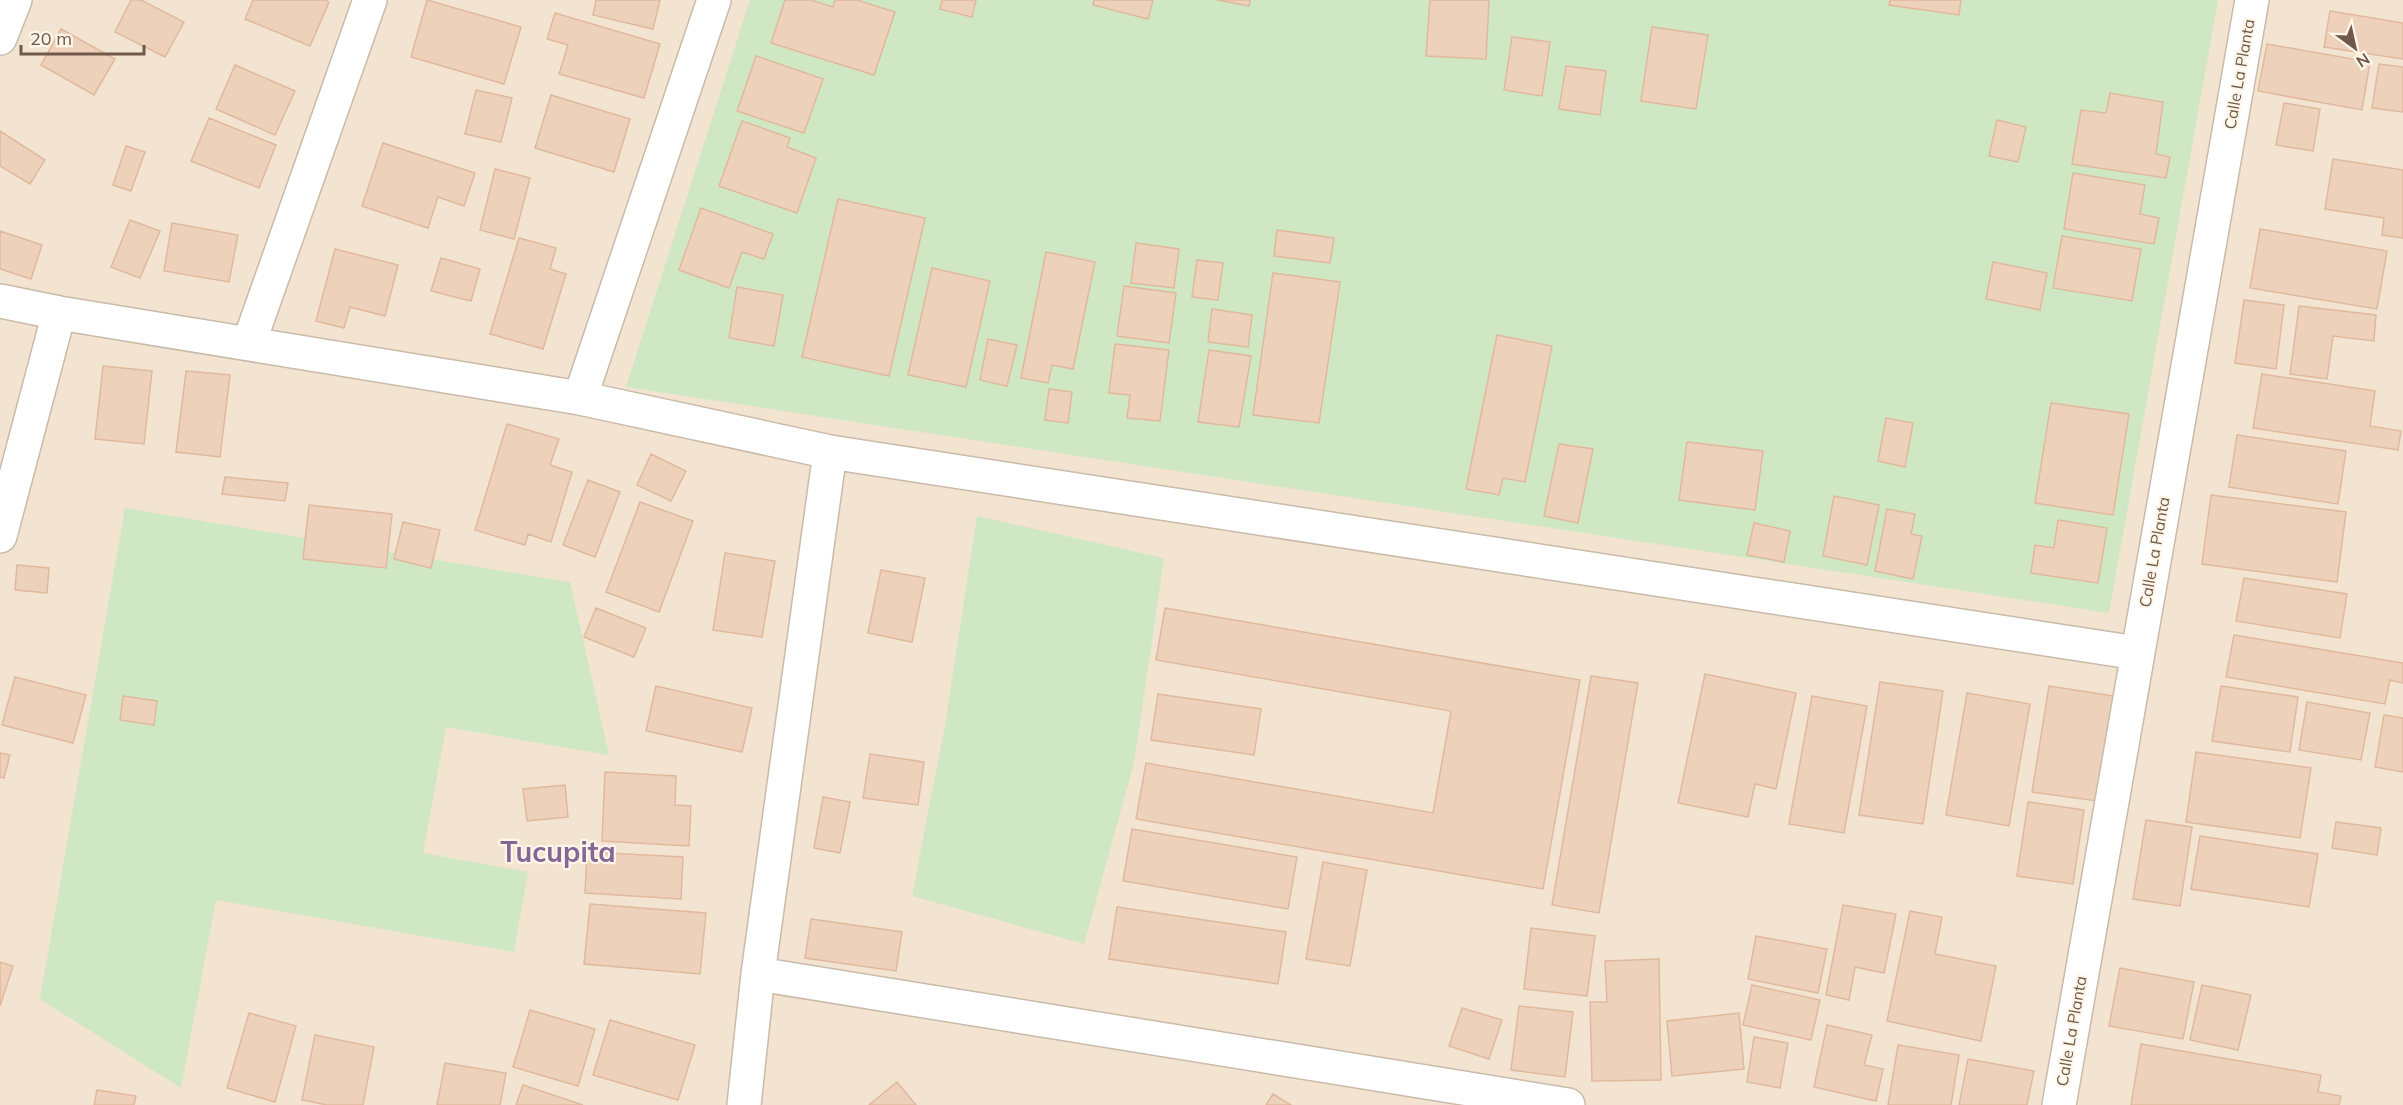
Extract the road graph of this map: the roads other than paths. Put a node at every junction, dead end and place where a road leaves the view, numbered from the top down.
1 (15, 0) edge
2 (370, 0) edge
3 (714, 0) edge
4 (2252, 0) edge
5 (0, 38) edge
6 (0, 301) edge
7 (59, 313) junction
8 (249, 343) junction
9 (580, 398) junction
10 (830, 452) junction
11 (0, 536) edge
12 (2137, 653) junction
13 (758, 974) junction
14 (744, 1105) edge
15 (1568, 1105) edge
16 (2059, 1105) edge

1 - 5 street
2 - 8 street
3 - 9 street
4 - 12 street, Calle La Planta
6 - 7 street
7 - 8 street
7 - 11 street
8 - 9 street
9 - 10 street
10 - 12 street
10 - 13 street
12 - 16 street, Calle La Planta
13 - 14 street
13 - 15 street

